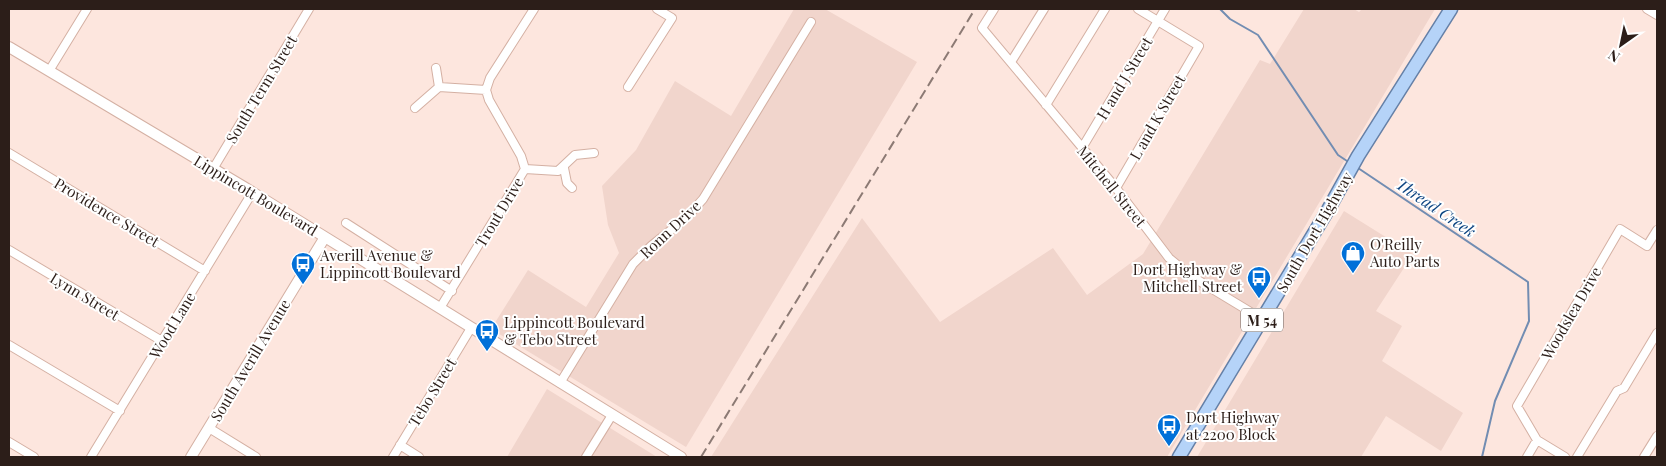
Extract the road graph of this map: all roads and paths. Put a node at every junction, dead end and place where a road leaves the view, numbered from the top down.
1 (86, 9) edge
2 (309, 9) edge
3 (534, 9) edge
4 (657, 9) edge
5 (994, 9) edge
6 (1044, 9) edge
7 (1105, 9) edge
8 (1138, 9) edge
9 (1165, 9) edge
10 (1451, 9) edge
11 (1647, 9) edge
12 (1657, 15) edge
13 (1158, 21) junction
14 (811, 22) dead end
15 (9, 47) edge
16 (1011, 62) junction
17 (436, 68) dead end
18 (49, 71) junction
19 (439, 87) junction
20 (628, 87) dead end
21 (486, 90) junction
22 (1046, 106) junction
23 (415, 108) dead end
24 (1082, 148) junction
25 (9, 153) edge
26 (594, 153) dead end
27 (213, 169) junction
28 (525, 169) junction
29 (561, 169) junction
30 (572, 188) dead end
31 (1116, 188) junction
32 (252, 193) junction
33 (346, 223) dead end
34 (1657, 230) edge
35 (325, 237) junction
36 (9, 250) edge
37 (205, 271) junction
38 (452, 290) junction
39 (440, 308) junction
40 (1262, 319) junction
41 (471, 328) junction
42 (1657, 333) edge
43 (162, 342) junction
44 (9, 345) edge
45 (560, 383) junction
46 (120, 411) junction
47 (612, 415) junction
48 (209, 428) junction
49 (1657, 436) edge
50 (1538, 440) junction
51 (9, 442) edge
52 (400, 445) junction
53 (34, 457) edge
54 (91, 457) edge
55 (191, 457) edge
56 (256, 457) edge
57 (393, 457) edge
58 (420, 457) edge
59 (586, 457) edge
60 (681, 457) edge
61 (1179, 457) edge
62 (1527, 457) edge
63 (1565, 457) edge
64 (1577, 457) edge
65 (1644, 457) edge

1 - 18 street
2 - 27 street, South Term Street
3 - 21 street
4 - 20 street
5 - 16 street, Mitchell Street
6 - 16 street
7 - 22 street
8 - 13 street
9 - 13 street, H and J Street
10 - 40 main road, South Dort Highway / M 54
11 - 12 street
13 - 24 street, H and J Street
13 - 31 street, L and K Street
14 - 45 street, Ronn Drive
15 - 18 street, Lippincott Boulevard
16 - 22 street, Mitchell Street
17 - 19 street
18 - 27 street, Lippincott Boulevard
19 - 21 street
19 - 23 street
21 - 28 street, Trout Drive
22 - 24 street, Mitchell Street
24 - 31 street, Mitchell Street
25 - 37 street, Providence Street
26 - 29 street
27 - 32 street, Lippincott Boulevard
28 - 29 street
28 - 38 street, Trout Drive
29 - 30 street
31 - 40 street, Mitchell Street
32 - 35 street, Lippincott Boulevard
32 - 37 street, Wood Lane
33 - 38 street
34 - 50 street, Woodslea Drive
35 - 39 street, Lippincott Boulevard
35 - 48 street, South Averill Avenue
36 - 43 street, Lynn Street
37 - 43 street, Wood Lane
38 - 39 street, Trout Drive
39 - 41 street, Lippincott Boulevard
40 - 61 main road, South Dort Highway / M 54
41 - 45 street, Lippincott Boulevard
41 - 52 street, Tebo Street
42 - 64 street
43 - 46 street, Wood Lane
44 - 46 street
45 - 47 street, Lippincott Boulevard
46 - 54 street, Wood Lane
47 - 59 street
47 - 60 street, Lippincott Boulevard
48 - 55 street, South Averill Avenue
48 - 56 street
49 - 65 street
50 - 62 street
50 - 63 street, Woodslea Drive
51 - 53 street
52 - 57 street, Tebo Street
52 - 58 street

